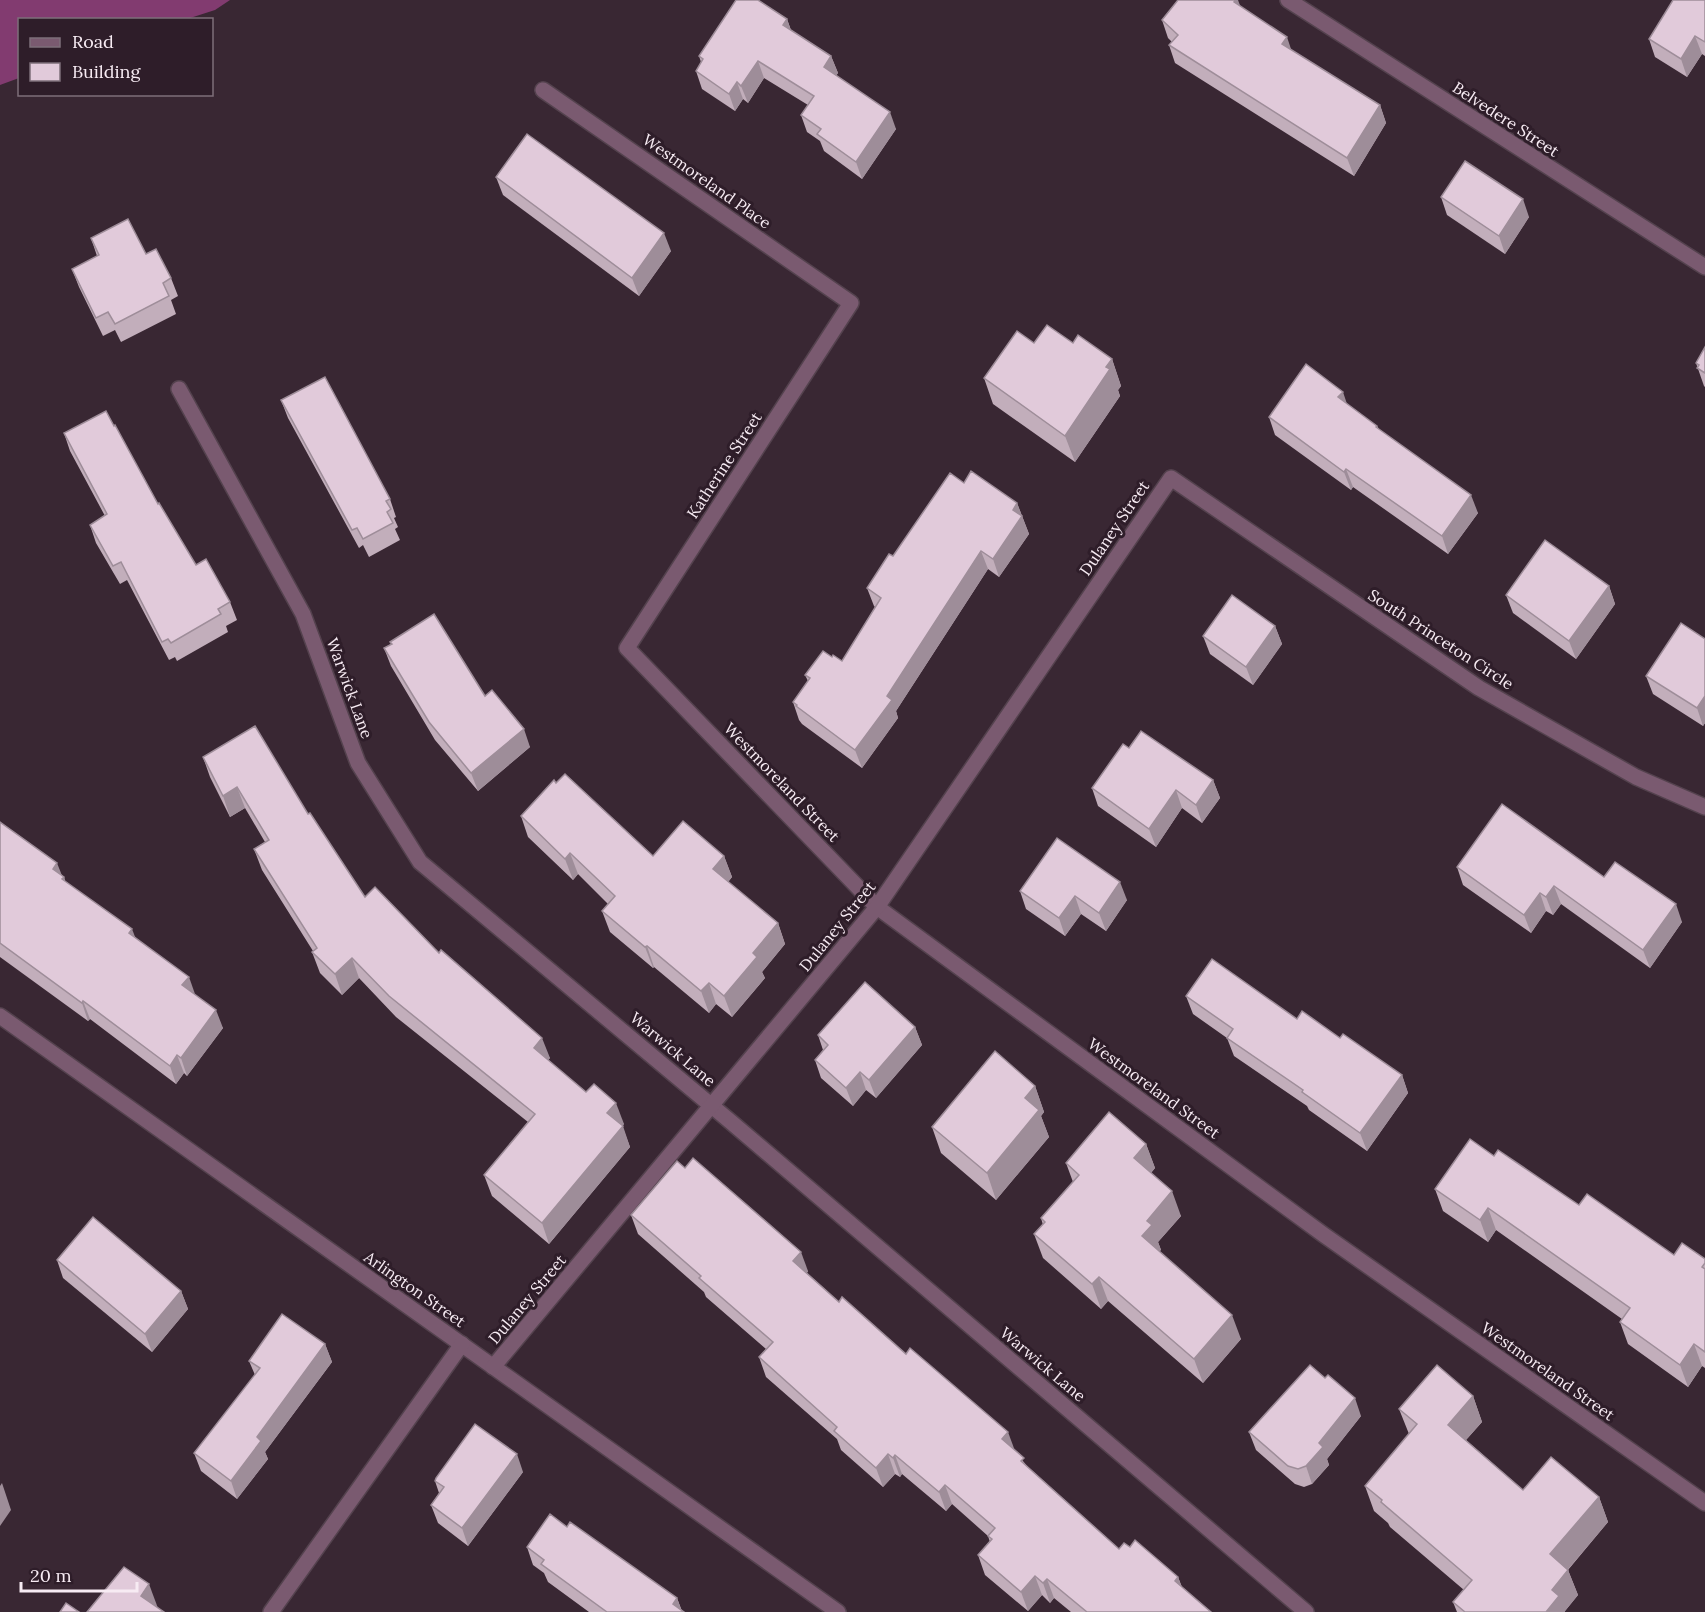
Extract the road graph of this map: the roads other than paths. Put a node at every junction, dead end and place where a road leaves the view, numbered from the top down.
1 (1288, 0) edge
2 (543, 90) dead end
3 (1705, 267) edge
4 (851, 303) joint
5 (179, 389) dead end
6 (1170, 478) joint
7 (627, 648) joint
8 (1705, 807) edge
9 (877, 907) junction
10 (0, 1016) edge
11 (712, 1106) junction
12 (462, 1344) junction
13 (493, 1367) junction
14 (1705, 1503) edge
15 (271, 1612) edge
16 (838, 1612) edge
17 (1306, 1612) edge

1 - 3 street, Belvedere Street
2 - 4 street, Westmoreland Place
4 - 7 street, Katherine Street
5 - 11 street, Warwick Lane
6 - 8 street, South Princeton Circle
6 - 9 street, Dulaney Street
7 - 9 street, Westmoreland Street
9 - 11 street, Dulaney Street
9 - 14 street, Westmoreland Street
10 - 12 street, Arlington Street
11 - 13 street, Dulaney Street
11 - 17 street, Warwick Lane
12 - 13 street, Arlington Street
12 - 15 street, Dulaney Street
13 - 16 street, Arlington Street

